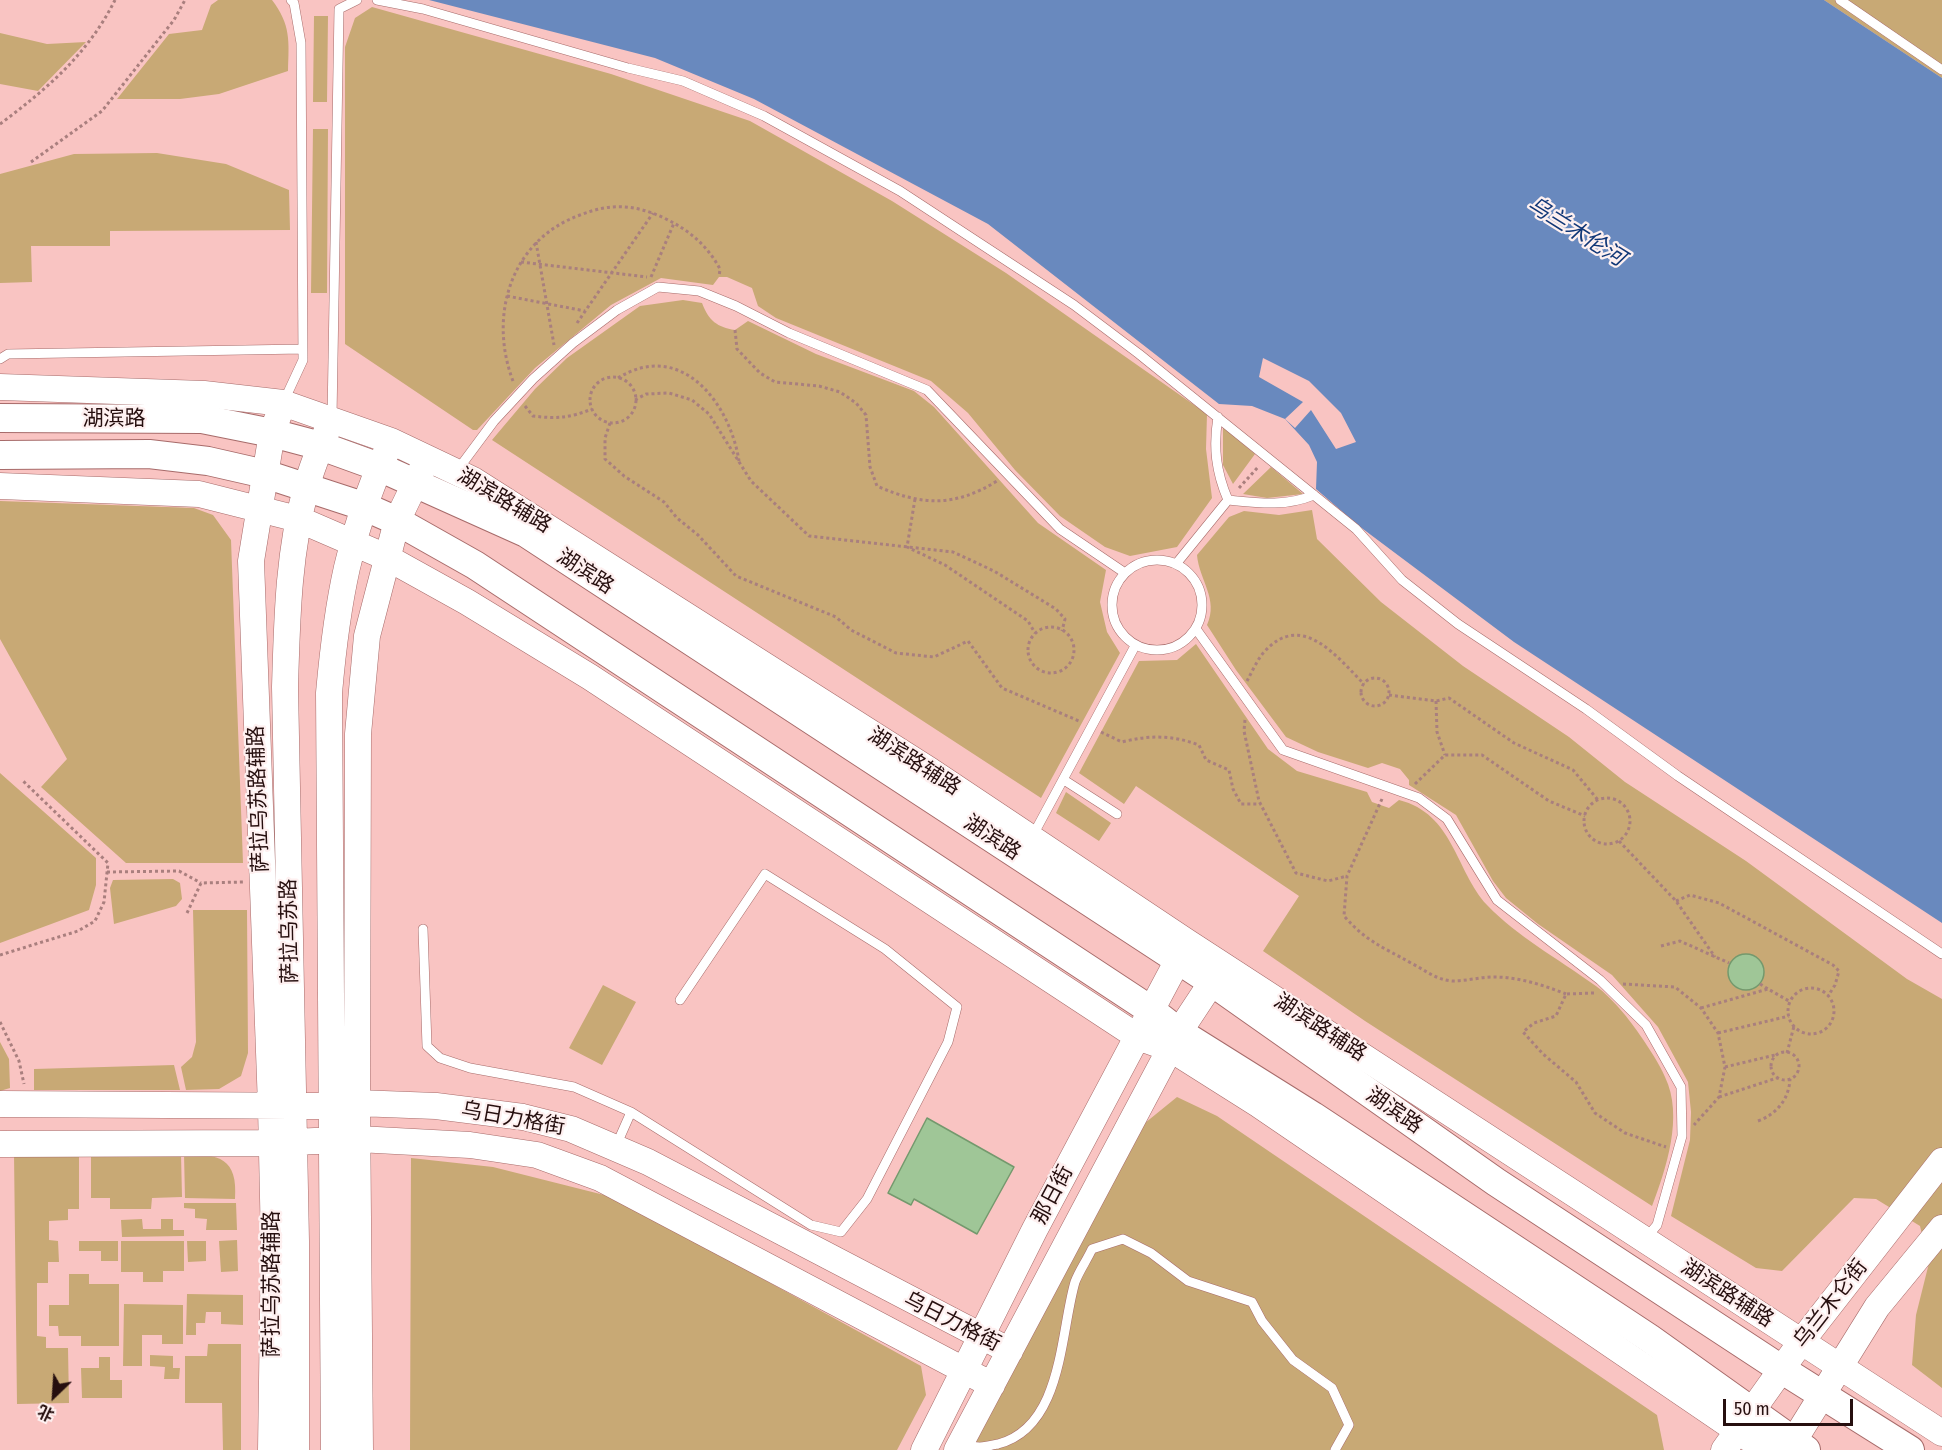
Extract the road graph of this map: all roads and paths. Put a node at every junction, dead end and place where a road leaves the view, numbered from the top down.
1 (115, 0) edge
2 (185, 0) edge
3 (291, 0) edge
4 (357, 0) edge
5 (377, 0) edge
6 (1839, 0) edge
7 (1942, 70) edge
8 (0, 124) edge
9 (31, 162) dead end
10 (653, 213) junction
11 (675, 223) junction
12 (536, 241) junction
13 (521, 262) junction
14 (540, 264) junction
15 (612, 273) junction
16 (651, 277) junction
17 (719, 277) dead end
18 (661, 278) dead end
19 (646, 287) dead end
20 (507, 296) junction
21 (547, 304) junction
22 (585, 311) junction
23 (593, 312) dead end
24 (575, 326) dead end
25 (735, 330) dead end
26 (303, 349) junction
27 (554, 349) dead end
28 (0, 359) edge
29 (618, 378) junction
30 (0, 387) edge
31 (518, 395) junction
32 (635, 400) junction
33 (283, 403) junction
34 (592, 409) junction
35 (1218, 417) junction
36 (0, 418) edge
37 (332, 419) junction
38 (610, 423) junction
39 (272, 433) junction
40 (391, 441) junction
41 (321, 446) junction
42 (0, 454) edge
43 (1268, 456) junction
44 (427, 457) junction
45 (739, 462) junction
46 (462, 464) dead end
47 (379, 467) junction
48 (266, 474) junction
49 (1006, 475) junction
50 (415, 485) junction
51 (0, 486) edge
52 (306, 487) junction
53 (1314, 495) junction
54 (915, 498) junction
55 (1228, 500) junction
56 (363, 506) junction
57 (259, 508) junction
58 (298, 519) junction
59 (397, 521) junction
60 (351, 542) junction
61 (907, 547) junction
62 (386, 557) junction
63 (1176, 564) junction
64 (1125, 573) junction
65 (1196, 629) junction
66 (1062, 631) junction
67 (1035, 633) junction
68 (1135, 646) junction
69 (1364, 684) junction
70 (1243, 695) junction
71 (1389, 695) junction
72 (1436, 701) junction
73 (1091, 727) junction
74 (1445, 755) junction
75 (22, 780) dead end
76 (1064, 780) junction
77 (1388, 787) junction
78 (1408, 794) junction
79 (1598, 800) junction
80 (1261, 804) junction
81 (1117, 814) dead end
82 (1585, 816) junction
83 (1031, 839) junction
84 (1619, 841) junction
85 (106, 872) junction
86 (1347, 876) junction
87 (262, 882) junction
88 (201, 883) junction
89 (1676, 901) junction
90 (187, 913) dead end
91 (423, 929) dead end
92 (1661, 946) dead end
93 (1183, 951) junction
94 (1942, 954) edge
95 (0, 955) edge
96 (1715, 957) junction
97 (1729, 963) dead end
98 (1216, 973) junction
99 (1760, 984) dead end
100 (1610, 989) junction
101 (1768, 989) junction
102 (1566, 994) junction
103 (1828, 996) junction
104 (680, 1000) dead end
105 (1790, 1002) junction
106 (1701, 1008) junction
107 (1152, 1011) junction
108 (1789, 1016) junction
109 (0, 1022) edge
110 (1794, 1026) junction
111 (1718, 1033) junction
112 (1138, 1037) junction
113 (1175, 1040) junction
114 (1787, 1053) junction
115 (1778, 1055) junction
116 (1725, 1067) junction
117 (1778, 1078) junction
118 (1790, 1079) junction
119 (1719, 1097) junction
120 (357, 1103) junction
121 (12, 1104) edge
122 (282, 1106) junction
123 (331, 1106) junction
124 (631, 1112) junction
125 (1758, 1121) dead end
126 (1682, 1136) junction
127 (358, 1139) junction
128 (283, 1142) junction
129 (332, 1142) junction
130 (0, 1144) edge
131 (615, 1148) junction
132 (1678, 1150) junction
133 (1942, 1161) edge
134 (1942, 1228) edge
135 (1645, 1240) junction
136 (981, 1337) junction
137 (1801, 1342) junction
138 (1010, 1351) junction
139 (1839, 1366) junction
140 (964, 1370) junction
141 (1781, 1370) junction
142 (992, 1385) junction
143 (1822, 1394) junction
144 (1737, 1430) edge
145 (1942, 1433) edge
146 (959, 1446) edge
147 (1796, 1447) edge
148 (271, 1450) edge
149 (296, 1450) edge
150 (334, 1450) edge
151 (360, 1450) edge
152 (924, 1450) edge
153 (1335, 1450) edge
154 (1766, 1450) edge
155 (1910, 1450) edge

1 - 8 path
2 - 9 path
3 - 26 lane
4 - 37 lane
5 - 35 lane
6 - 7 lane
10 - 11 path
10 - 12 path
10 - 15 path
11 - 16 path
11 - 17 path
12 - 13 path
12 - 14 path
13 - 14 path
13 - 20 path
14 - 15 path
14 - 21 path
15 - 16 path
15 - 22 path
16 - 18 path
16 - 19 path
20 - 21 path
20 - 31 path
21 - 22 path
21 - 27 path
22 - 23 path
22 - 24 path
25 - 54 path
26 - 28 lane
26 - 33 lane
29 - 32 path
29 - 34 path
29 - 45 path
30 - 33 street, 湖滨路辅路
31 - 34 path
31 - 46 lane
31 - 49 lane
32 - 38 path
32 - 45 path
33 - 37 street, 湖滨路辅路
33 - 39 street, 萨拉乌苏路辅路
34 - 38 path
35 - 43 lane
35 - 55 lane
36 - 39 main road, 湖滨路
37 - 40 street, 湖滨路辅路
37 - 41 street, 萨拉乌苏路
38 - 73 path
39 - 41 main road, 湖滨路
39 - 48 street, 萨拉乌苏路辅路
40 - 44 street, 湖滨路辅路
40 - 47 street, 萨拉乌苏路
41 - 47 main road, 湖滨路
41 - 52 street, 萨拉乌苏路
42 - 48 main road, 湖滨路
43 - 53 lane
43 - 55 path
44 - 50 street
44 - 83 street, 湖滨路辅路
45 - 61 path
47 - 50 main road, 湖滨路
47 - 56 street, 萨拉乌苏路
48 - 52 main road, 湖滨路
48 - 57 street, 萨拉乌苏路辅路
49 - 54 path
49 - 64 lane
50 - 59 street
50 - 93 main road, 湖滨路
51 - 57 street
52 - 56 main road, 湖滨路
52 - 58 street, 萨拉乌苏路
53 - 55 lane
53 - 94 lane
54 - 61 path
55 - 63 lane
56 - 59 main road, 湖滨路
56 - 60 street, 萨拉乌苏路
57 - 58 street
57 - 87 street, 萨拉乌苏路辅路
58 - 60 street
58 - 122 street, 萨拉乌苏路
59 - 62 street
59 - 107 main road, 湖滨路
60 - 62 street
60 - 123 street, 萨拉乌苏路
61 - 66 path
61 - 67 path
62 - 112 street
62 - 120 street
63 - 64 lane
63 - 65 lane
64 - 68 lane
65 - 68 lane
65 - 70 lane
66 - 67 path
66 - 67 path
68 - 73 lane
69 - 70 path
69 - 71 path
69 - 71 path
70 - 77 lane
70 - 80 path
71 - 72 path
72 - 74 path
72 - 79 path
73 - 76 lane
73 - 80 path
74 - 78 path
74 - 82 path
75 - 85 path
76 - 81 lane
76 - 83 lane
77 - 78 lane
77 - 86 path
78 - 100 lane
79 - 82 path
79 - 84 path
80 - 86 path
82 - 84 path
83 - 93 street, 湖滨路辅路
84 - 89 path
85 - 88 path
85 - 95 path
86 - 102 path
87 - 88 path
87 - 122 street, 萨拉乌苏路辅路
88 - 90 path
89 - 96 path
89 - 103 path
91 - 124 lane
92 - 96 path
93 - 98 main road, 湖滨路
93 - 107 street, 那日街
96 - 97 path
98 - 113 street, 那日街
98 - 135 street, 湖滨路辅路
98 - 141 main road, 湖滨路
99 - 101 path
100 - 102 path
100 - 106 path
100 - 126 lane
101 - 105 path
101 - 106 path
102 - 132 path
103 - 105 path
103 - 110 path
104 - 124 lane
105 - 108 path
106 - 111 path
107 - 112 street, 那日街
107 - 113 main road, 湖滨路
108 - 110 path
108 - 111 path
109 - 121 path
110 - 114 path
111 - 116 path
112 - 113 street
112 - 136 street, 那日街
113 - 138 street, 那日街
113 - 144 main road, 湖滨路
114 - 115 path
114 - 118 path
115 - 116 path
115 - 117 path
116 - 119 path
117 - 118 path
117 - 119 path
118 - 125 path
119 - 126 path
120 - 123 street, 乌日力格街
120 - 127 street
120 - 131 street, 乌日力格街
121 - 122 street, 乌日力格街
122 - 123 street, 乌日力格街
122 - 128 street, 萨拉乌苏路
123 - 129 street, 萨拉乌苏路
124 - 131 lane
126 - 132 lane
127 - 129 street, 乌日力格街
127 - 140 street, 乌日力格街
127 - 151 street
128 - 129 street, 乌日力格街
128 - 130 street, 乌日力格街
128 - 148 street, 萨拉乌苏路辅路
128 - 149 street, 萨拉乌苏路
129 - 150 street, 萨拉乌苏路
131 - 136 street, 乌日力格街
132 - 135 lane
133 - 137 street, 乌兰木仑街
134 - 139 street, 乌兰木仑街
135 - 137 street, 湖滨路辅路
136 - 138 street, 乌日力格街
136 - 140 street, 那日街
137 - 139 street, 湖滨路辅路
137 - 141 street, 乌兰木仑街
138 - 142 street, 那日街
139 - 143 street, 乌兰木仑街
139 - 145 street, 湖滨路辅路
140 - 142 street, 乌日力格街
140 - 152 street, 那日街
141 - 143 main road, 湖滨路
141 - 144 street, 乌兰木仑街
142 - 146 street, 那日街
143 - 147 street, 乌兰木仑街
143 - 155 main road, 湖滨路
144 - 147 main road, 湖滨路
144 - 154 street
146 - 153 lane

